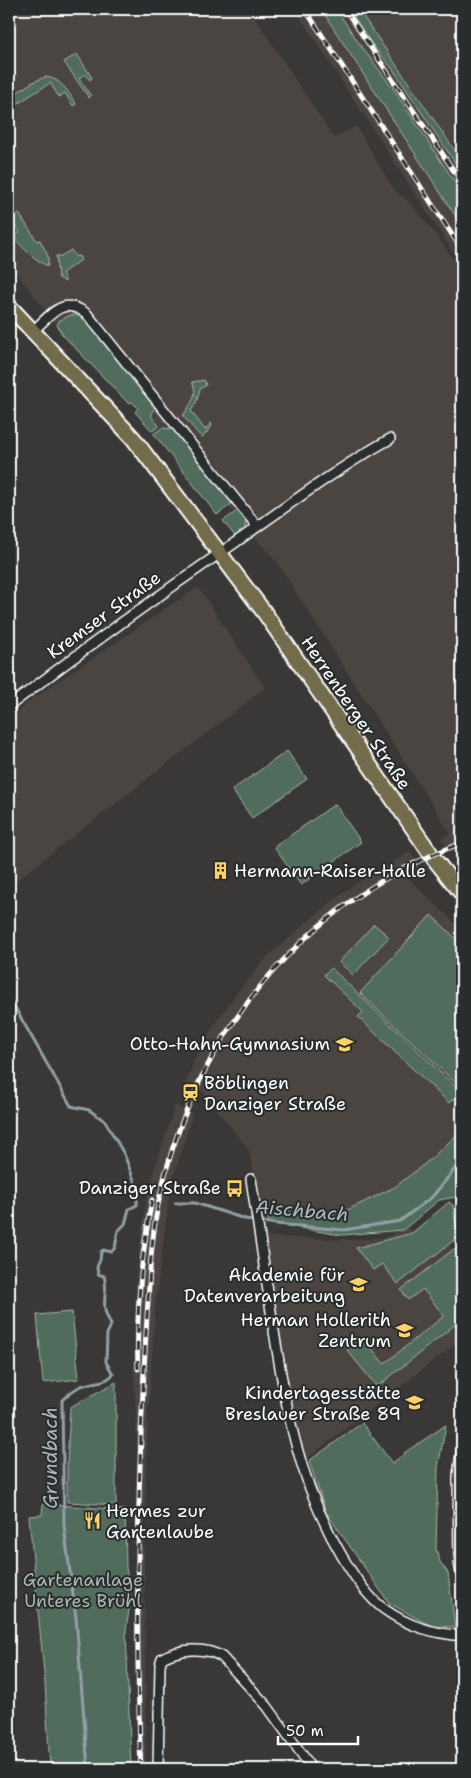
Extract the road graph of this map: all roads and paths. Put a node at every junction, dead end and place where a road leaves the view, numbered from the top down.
1 (9, 306) edge
2 (33, 331) junction
3 (390, 439) dead end
4 (257, 526) junction
5 (220, 552) junction
6 (9, 706) edge
7 (462, 894) edge
8 (251, 1178) dead end
9 (462, 1448) edge
10 (462, 1579) edge
11 (462, 1636) edge
12 (158, 1769) edge
13 (311, 1769) edge

1 - 2 main road, Herrenberger Straße
2 - 4 street
2 - 5 main road, Herrenberger Straße
3 - 4 street
4 - 5 street
5 - 6 street, Kremser Straße
5 - 7 main road, Herrenberger Straße
8 - 11 street
9 - 10 street
12 - 13 street

